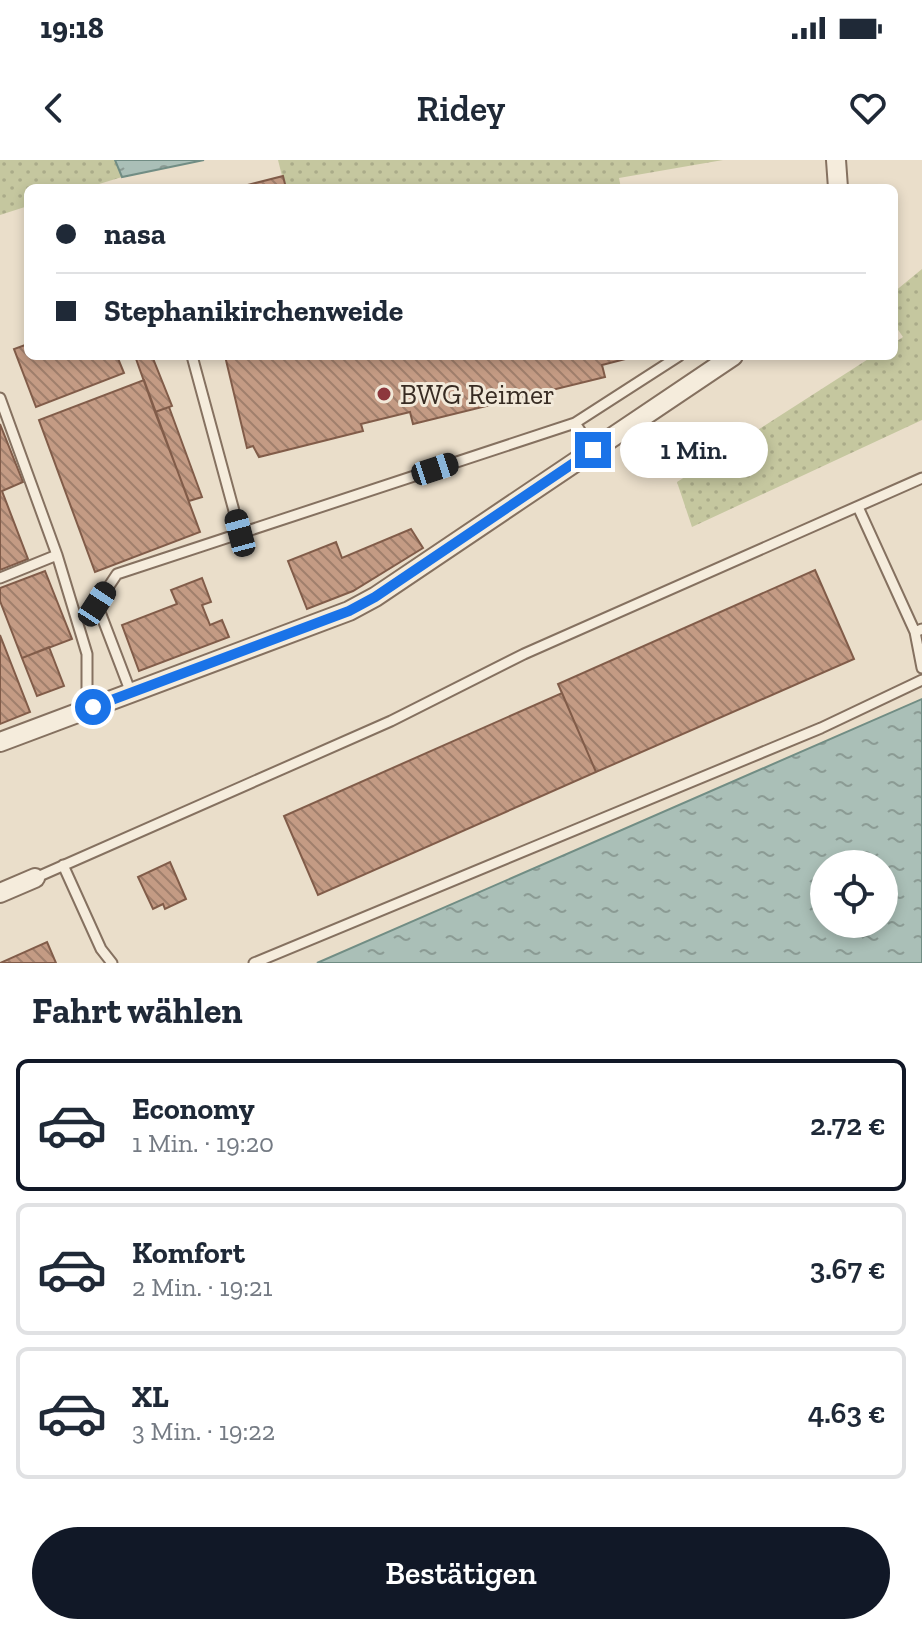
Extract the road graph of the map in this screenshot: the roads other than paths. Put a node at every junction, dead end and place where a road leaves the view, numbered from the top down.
1 (836, 160) edge
2 (838, 184) edge
3 (193, 360) edge
4 (673, 360) edge
5 (727, 360) edge
6 (0, 398) edge
7 (575, 423) junction
8 (593, 450) junction
9 (922, 478) edge
10 (858, 507) junction
11 (240, 533) junction
12 (57, 555) junction
13 (0, 578) edge
14 (919, 630) edge
15 (922, 668) edge
16 (922, 680) edge
17 (131, 693) junction
18 (93, 707) junction
19 (0, 742) edge
20 (63, 865) junction
21 (35, 878) joint
22 (0, 893) edge
23 (112, 963) edge
24 (254, 963) edge

1 - 2 street
3 - 11 lane
4 - 7 lane
5 - 8 street
6 - 12 lane
7 - 8 lane
7 - 11 lane
8 - 17 street
9 - 10 lane
10 - 14 lane
10 - 20 lane
11 - 17 lane
12 - 13 lane
12 - 18 lane
14 - 15 lane
16 - 24 lane
17 - 18 street
18 - 19 street
20 - 21 lane
20 - 23 lane
21 - 22 street

